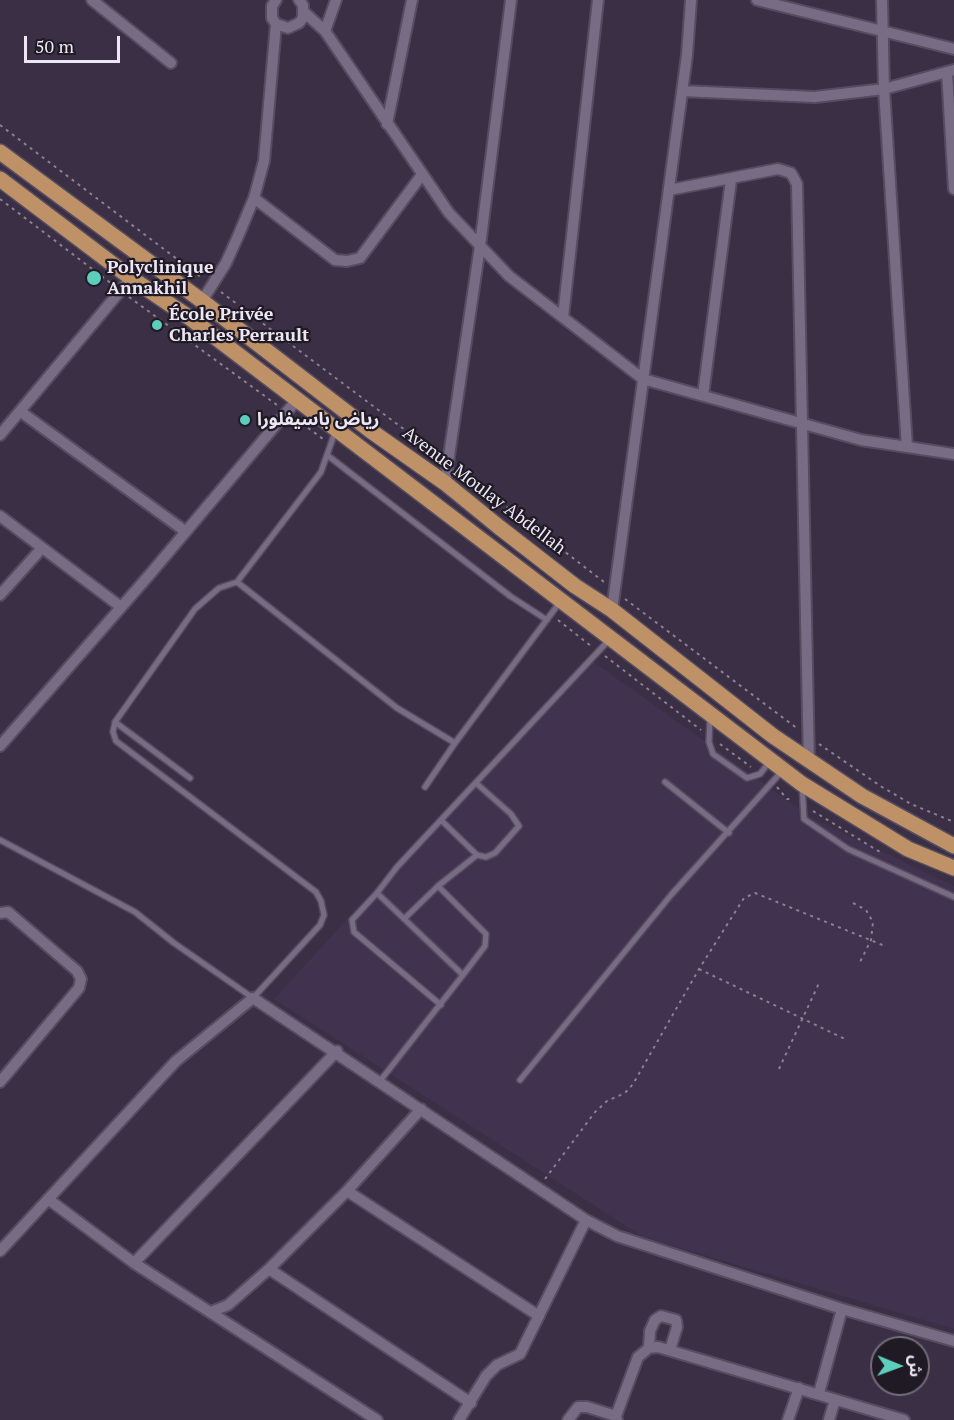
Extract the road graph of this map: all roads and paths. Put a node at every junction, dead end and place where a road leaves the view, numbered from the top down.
1 (92, 0) edge
2 (276, 0) edge
3 (299, 0) edge
4 (336, 0) edge
5 (412, 0) edge
6 (511, 0) edge
7 (598, 0) edge
8 (691, 0) edge
9 (757, 0) edge
10 (882, 0) edge
11 (304, 12) junction
12 (276, 24) junction
13 (882, 30) junction
14 (325, 31) junction
15 (954, 49) edge
16 (171, 63) dead end
17 (951, 71) edge
18 (884, 88) junction
19 (682, 91) junction
20 (387, 124) junction
21 (0, 125) edge
22 (0, 152) edge
23 (422, 176) junction
24 (0, 179) edge
25 (731, 180) junction
26 (954, 189) edge
27 (669, 190) junction
28 (254, 198) junction
29 (0, 199) edge
30 (480, 246) junction
31 (131, 278) junction
32 (212, 285) junction
33 (120, 290) junction
34 (202, 301) junction
35 (563, 317) junction
36 (643, 379) junction
37 (703, 395) junction
38 (291, 407) junction
39 (21, 412) junction
40 (803, 426) junction
41 (0, 435) edge
42 (333, 438) junction
43 (908, 447) junction
44 (954, 454) edge
45 (327, 455) junction
46 (448, 463) junction
47 (446, 483) junction
48 (0, 516) edge
49 (185, 531) junction
50 (42, 548) junction
51 (237, 582) junction
52 (615, 591) junction
53 (0, 595) edge
54 (561, 601) junction
55 (121, 607) junction
56 (612, 610) junction
57 (551, 614) junction
58 (546, 620) junction
59 (610, 639) junction
60 (599, 651) junction
61 (710, 714) junction
62 (115, 722) junction
63 (709, 736) junction
64 (809, 737) junction
65 (455, 743) junction
66 (0, 746) edge
67 (771, 760) junction
68 (809, 763) junction
69 (783, 770) junction
70 (760, 774) junction
71 (190, 778) dead end
72 (664, 782) dead end
73 (772, 782) junction
74 (476, 783) junction
75 (802, 784) junction
76 (425, 787) dead end
77 (801, 803) junction
78 (442, 821) junction
79 (954, 822) edge
80 (729, 833) junction
81 (0, 840) edge
82 (954, 846) edge
83 (881, 853) dead end
84 (477, 855) junction
85 (954, 868) edge
86 (438, 885) junction
87 (377, 893) junction
88 (954, 897) edge
89 (853, 903) dead end
90 (0, 913) edge
91 (404, 919) junction
92 (871, 940) junction
93 (885, 946) dead end
94 (859, 964) dead end
95 (699, 969) junction
96 (463, 975) junction
97 (820, 981) dead end
98 (253, 998) junction
99 (441, 1005) junction
100 (802, 1019) junction
101 (845, 1039) dead end
102 (336, 1051) junction
103 (779, 1069) dead end
104 (520, 1080) dead end
105 (380, 1081) junction
106 (0, 1082) edge
107 (421, 1109) junction
108 (537, 1187) junction
109 (347, 1191) junction
110 (48, 1200) junction
111 (586, 1220) junction
112 (0, 1251) edge
113 (134, 1263) junction
114 (269, 1269) junction
115 (842, 1309) junction
116 (211, 1312) junction
117 (539, 1316) junction
118 (954, 1341) edge
119 (648, 1348) junction
120 (670, 1350) junction
121 (799, 1388) junction
122 (819, 1393) junction
123 (835, 1400) junction
124 (471, 1403) junction
125 (616, 1418) edge
126 (377, 1420) edge
127 (459, 1420) edge
128 (568, 1420) edge
129 (788, 1420) edge
130 (829, 1420) edge
131 (904, 1420) edge

1 - 16 street
2 - 12 street
3 - 11 street
4 - 14 street
5 - 20 street
6 - 30 street
7 - 35 street
8 - 19 street
9 - 13 street
10 - 13 street
11 - 12 street
11 - 14 street
12 - 28 street
13 - 15 street
13 - 18 street
14 - 20 street
17 - 18 street
17 - 26 street
18 - 19 street
18 - 43 street
19 - 27 street
20 - 23 street
21 - 32 path
22 - 34 main road, Avenue Moulay Abdellah
23 - 28 street
23 - 30 street
24 - 31 main road
25 - 27 street
25 - 37 street
25 - 40 street
27 - 36 street
28 - 32 street
29 - 33 path
30 - 35 street
30 - 46 street
31 - 33 street
31 - 38 main road
32 - 34 street
32 - 46 path
33 - 38 path
33 - 39 street
34 - 47 main road, Avenue Moulay Abdellah
35 - 36 street
36 - 37 street
36 - 52 street
37 - 40 street
38 - 42 main road
38 - 42 path
38 - 49 street
39 - 41 street
39 - 49 street
40 - 43 street
40 - 64 street
42 - 45 lane
42 - 54 main road
43 - 44 street
45 - 51 lane
45 - 58 lane
46 - 47 street
46 - 52 path
47 - 56 main road, Avenue Moulay Abdellah
48 - 50 street
49 - 55 street
50 - 53 street
50 - 55 street
51 - 62 lane
51 - 65 lane
52 - 56 street
52 - 64 path
54 - 57 lane
54 - 59 main road
55 - 66 street
56 - 68 main road, Avenue Moulay Abdellah
57 - 58 lane
57 - 60 path
58 - 65 lane
59 - 60 lane
59 - 61 main road
60 - 63 path
60 - 74 lane
61 - 63 lane
61 - 67 main road
62 - 71 lane
62 - 98 lane
63 - 70 path
63 - 70 lane
64 - 68 street
64 - 79 path
65 - 76 lane
67 - 69 main road
67 - 70 lane
68 - 82 main road, Avenue Moulay Abdellah
69 - 73 lane
69 - 75 main road
72 - 80 lane
73 - 77 path
73 - 80 lane
74 - 78 lane
74 - 84 lane
75 - 77 lane
75 - 85 main road
77 - 83 path
77 - 88 lane
78 - 84 lane
78 - 87 lane
80 - 104 lane
81 - 98 lane
84 - 86 lane
86 - 91 lane
86 - 96 lane
87 - 91 lane
87 - 99 lane
89 - 92 path
90 - 106 street
91 - 96 lane
92 - 93 path
92 - 94 path
92 - 95 path
95 - 100 path
95 - 108 path
96 - 99 lane
97 - 100 path
98 - 102 street
98 - 110 street
99 - 105 lane
100 - 101 path
100 - 103 path
102 - 105 street
102 - 113 street
105 - 107 street
107 - 108 street
107 - 109 street
108 - 111 street
109 - 114 street
109 - 117 street
110 - 112 street
110 - 113 street
111 - 115 street
111 - 117 street
113 - 116 street
114 - 116 street
114 - 124 street
115 - 118 street
115 - 122 street
116 - 126 street
117 - 124 street
119 - 120 street
119 - 120 street
119 - 125 street
120 - 121 street
121 - 122 street
121 - 129 street
122 - 123 street
123 - 130 street
123 - 131 street
124 - 127 street
125 - 128 street

